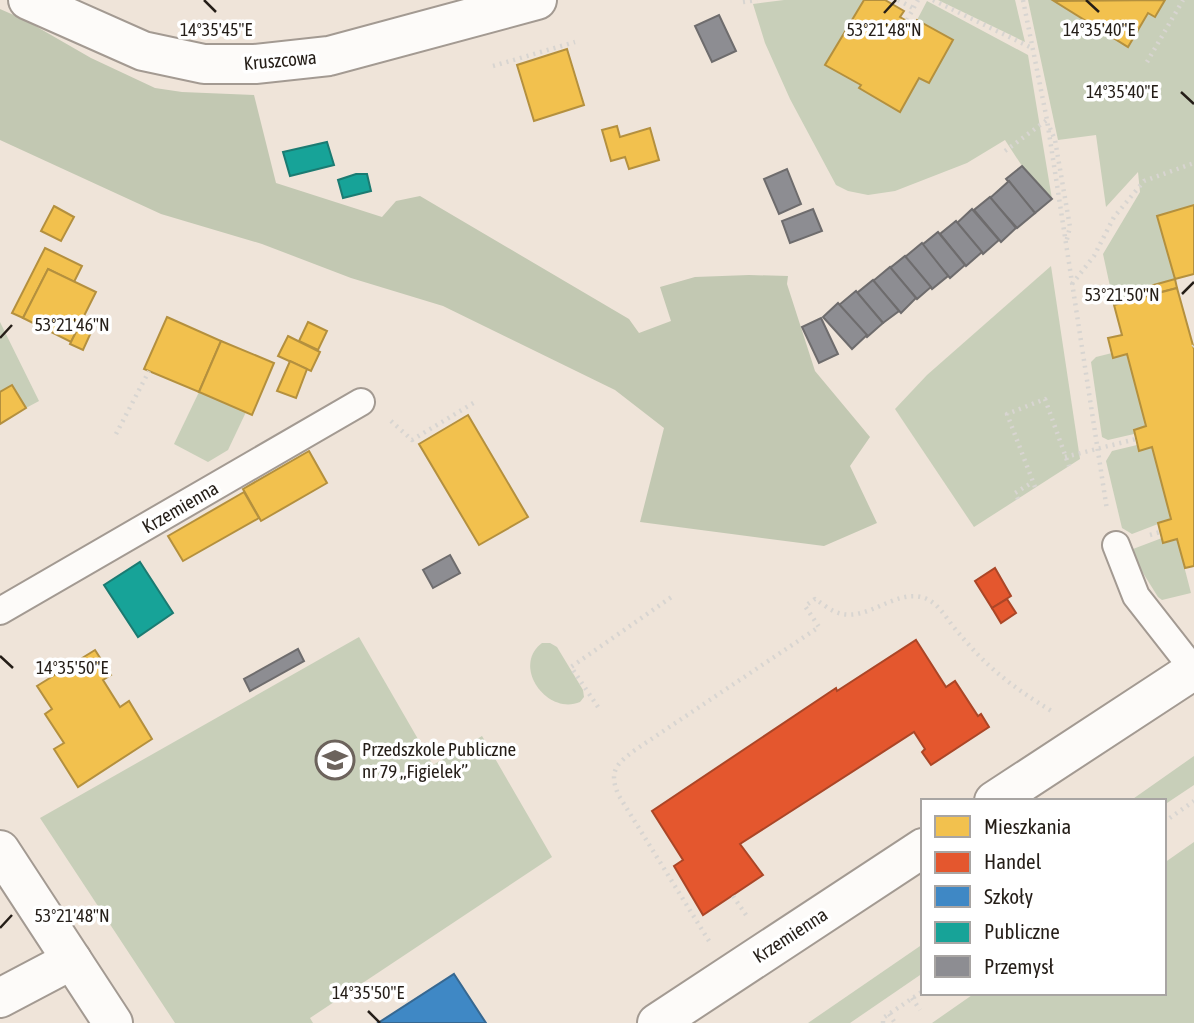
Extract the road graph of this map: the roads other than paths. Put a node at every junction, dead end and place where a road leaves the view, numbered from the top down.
1 (28, 0) edge
2 (537, 0) edge
3 (361, 402) dead end
4 (1116, 545) road end
5 (0, 611) edge
6 (1194, 670) edge
7 (997, 799) edge
8 (921, 849) edge
9 (0, 850) edge
10 (72, 960) junction
11 (0, 998) edge
12 (113, 1023) edge
13 (657, 1023) edge

1 - 2 street, Kruszcowa
3 - 5 lane, Krzemienna
4 - 6 lane
6 - 7 street
8 - 13 street, Krzemienna
9 - 10 street
10 - 11 street
10 - 12 street

